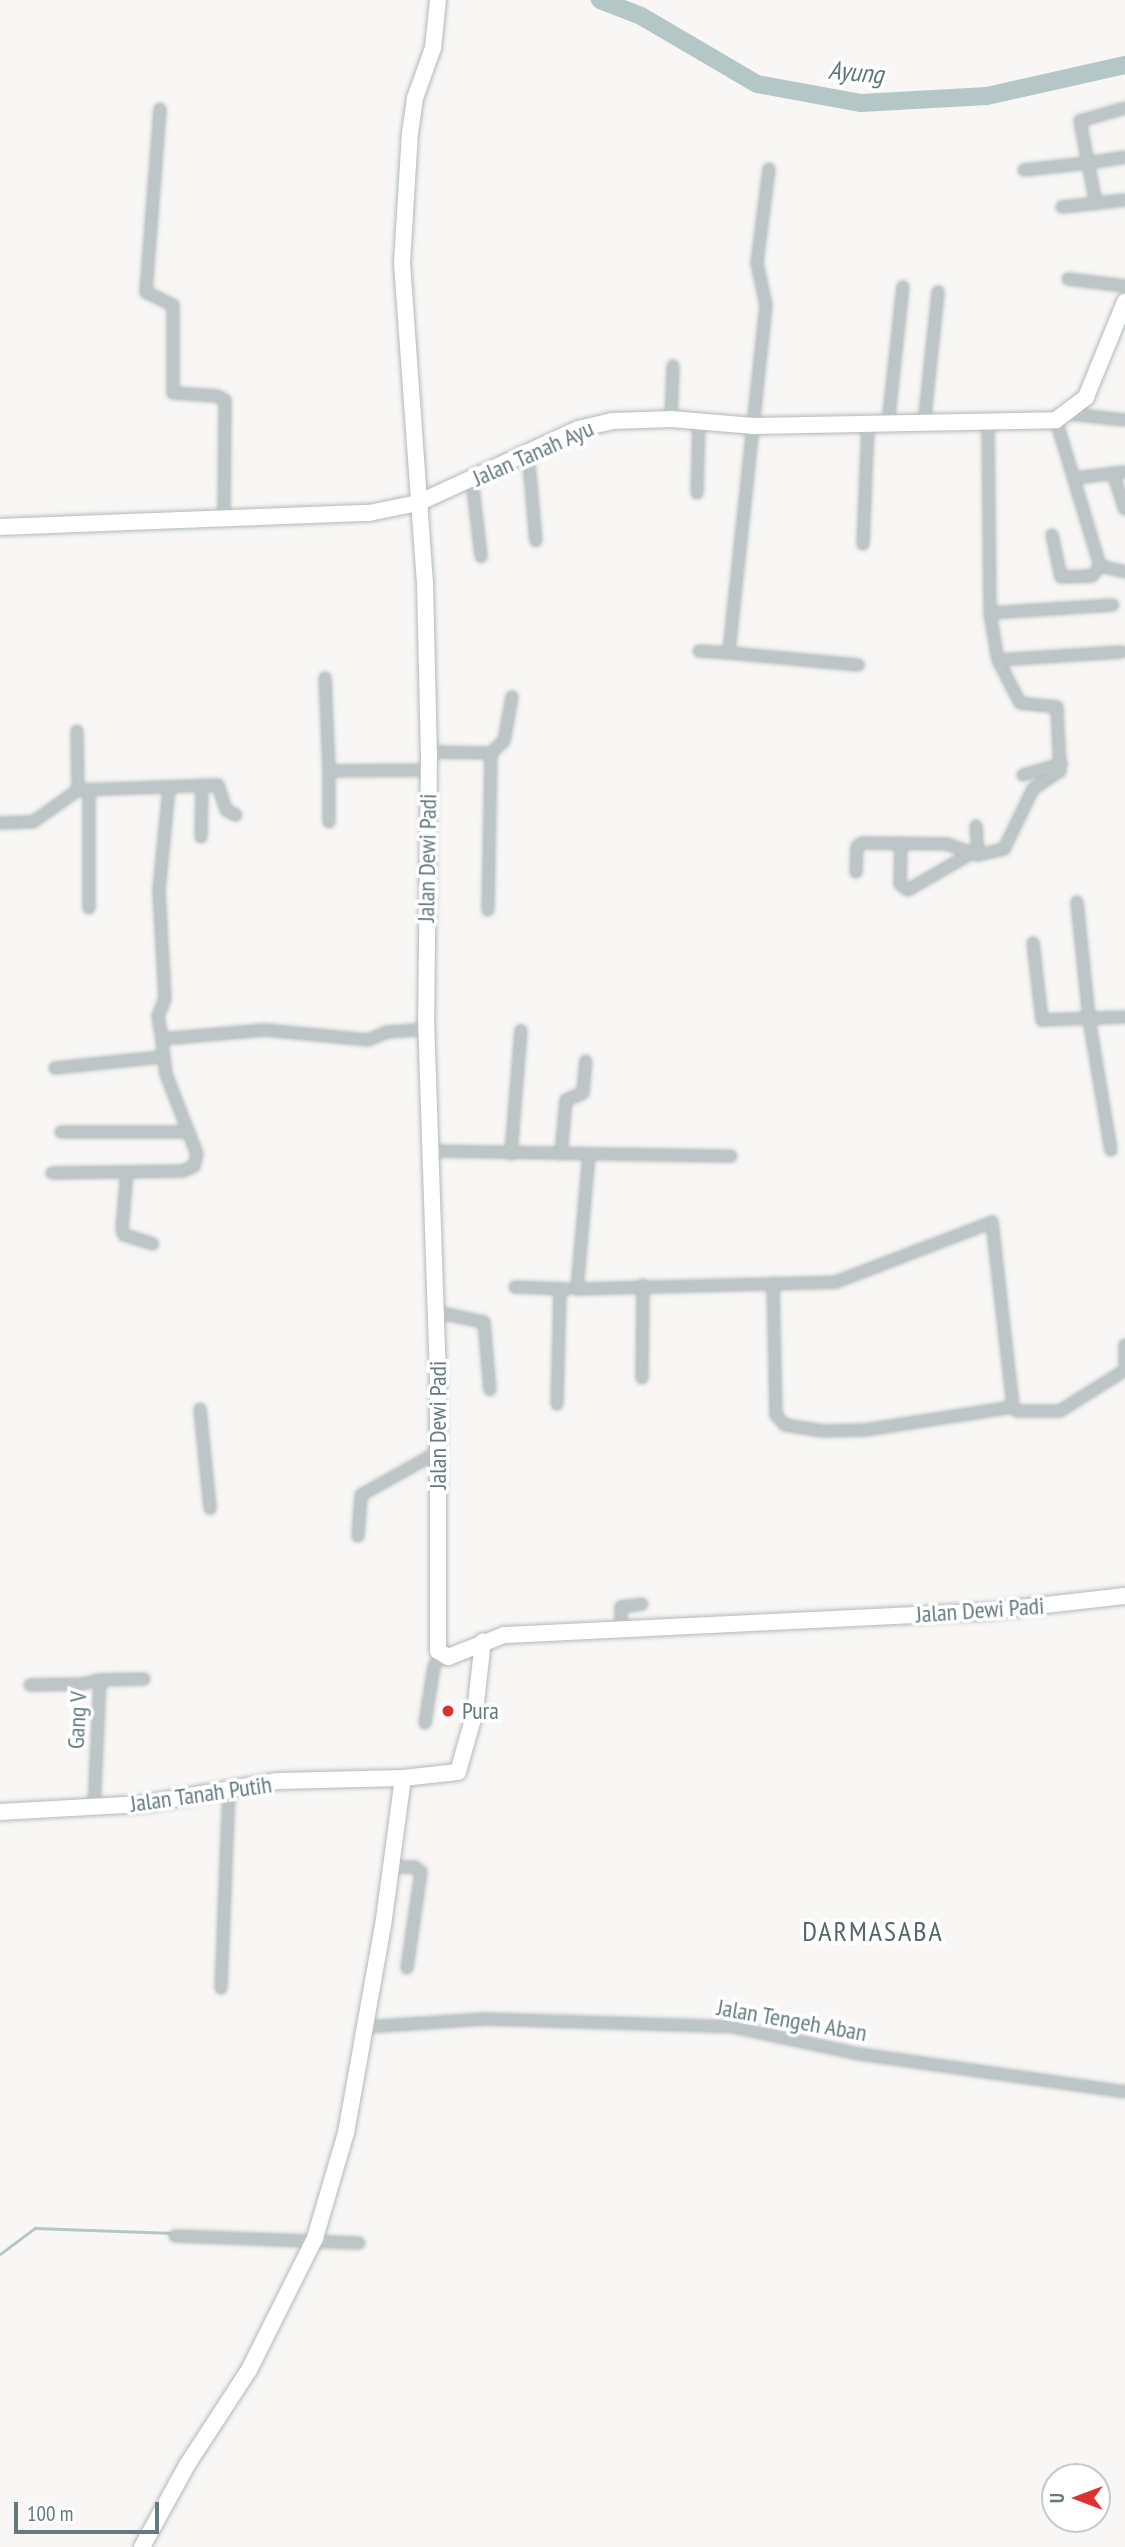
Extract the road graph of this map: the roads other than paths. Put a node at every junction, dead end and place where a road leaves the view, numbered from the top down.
1 (438, 5) edge
2 (1125, 108) edge
3 (160, 109) dead end
4 (1125, 157) edge
5 (1088, 163) junction
6 (769, 169) dead end
7 (1024, 170) dead end
8 (1125, 200) edge
9 (1096, 204) junction
10 (1062, 207) dead end
11 (1068, 279) dead end
12 (1125, 286) edge
13 (903, 287) dead end
14 (938, 292) dead end
15 (1125, 303) edge
16 (673, 366) dead end
17 (1062, 417) junction
18 (671, 419) junction
19 (1125, 420) edge
20 (699, 422) junction
21 (988, 422) junction
22 (888, 424) junction
23 (924, 424) junction
24 (868, 425) junction
25 (754, 426) junction
26 (528, 452) junction
27 (1119, 473) edge
28 (1075, 478) junction
29 (472, 480) junction
30 (696, 493) dead end
31 (418, 503) junction
32 (1125, 509) edge
33 (224, 520) junction
34 (0, 527) edge
35 (1052, 535) dead end
36 (536, 541) dead end
37 (863, 544) dead end
38 (481, 556) dead end
39 (1100, 566) junction
40 (1125, 572) edge
41 (1113, 606) dead end
42 (990, 613) junction
43 (699, 651) dead end
44 (1122, 652) dead end
45 (729, 653) junction
46 (998, 660) junction
47 (858, 664) dead end
48 (325, 678) dead end
49 (512, 696) dead end
50 (77, 731) dead end
51 (429, 752) junction
52 (491, 753) junction
53 (1061, 764) junction
54 (429, 770) junction
55 (329, 772) junction
56 (1023, 775) dead end
57 (202, 785) junction
58 (169, 788) junction
59 (84, 790) junction
60 (236, 815) dead end
61 (329, 822) dead end
62 (0, 823) edge
63 (976, 826) dead end
64 (201, 837) dead end
65 (901, 843) junction
66 (974, 854) junction
67 (856, 872) dead end
68 (1077, 902) dead end
69 (89, 908) dead end
70 (488, 910) dead end
71 (1034, 943) dead end
72 (1125, 1017) edge
73 (1089, 1019) junction
74 (426, 1024) junction
75 (521, 1030) dead end
76 (162, 1039) junction
77 (162, 1057) junction
78 (586, 1061) dead end
79 (55, 1068) dead end
80 (61, 1132) dead end
81 (188, 1132) junction
82 (1111, 1150) dead end
83 (433, 1152) junction
84 (511, 1154) junction
85 (561, 1154) junction
86 (589, 1154) junction
87 (731, 1156) dead end
88 (127, 1172) junction
89 (52, 1173) dead end
90 (153, 1244) dead end
91 (773, 1283) junction
92 (643, 1285) junction
93 (515, 1287) dead end
94 (577, 1289) junction
95 (560, 1290) junction
96 (436, 1312) junction
97 (1125, 1345) edge
98 (1125, 1363) edge
99 (1125, 1370) edge
100 (642, 1378) dead end
101 (490, 1390) dead end
102 (557, 1404) dead end
103 (1013, 1407) junction
104 (200, 1409) dead end
105 (438, 1454) junction
106 (210, 1508) dead end
107 (358, 1536) dead end
108 (1125, 1596) edge
109 (642, 1604) dead end
110 (621, 1629) junction
111 (483, 1641) junction
112 (441, 1656) junction
113 (100, 1679) junction
114 (144, 1679) dead end
115 (30, 1685) dead end
116 (425, 1723) dead end
117 (403, 1778) junction
118 (229, 1789) junction
119 (93, 1807) junction
120 (0, 1812) edge
121 (391, 1867) junction
122 (407, 1968) dead end
123 (221, 1988) dead end
124 (365, 2027) junction
125 (1125, 2092) edge
126 (175, 2236) dead end
127 (316, 2236) junction
128 (359, 2243) dead end
129 (142, 2547) edge

1 - 31 street, Jalan Dewi Padi
2 - 5 street
3 - 33 street
4 - 5 street
5 - 7 street
5 - 9 street
6 - 25 street
8 - 9 street
9 - 10 street
11 - 12 street
13 - 22 street
14 - 23 street
15 - 17 street
16 - 18 street
17 - 19 street
17 - 21 street, Jalan Tanah Ayu
17 - 28 street
18 - 20 street, Jalan Tanah Ayu
18 - 26 street, Jalan Tanah Ayu
20 - 25 street, Jalan Tanah Ayu
20 - 30 street
21 - 23 street, Jalan Tanah Ayu
21 - 42 street
22 - 23 street, Jalan Tanah Ayu
22 - 24 street, Jalan Tanah Ayu
24 - 25 street, Jalan Tanah Ayu
24 - 37 street
25 - 45 street
26 - 29 street, Jalan Tanah Ayu
26 - 36 street
27 - 28 street
27 - 32 street
28 - 39 street
29 - 31 street, Jalan Tanah Ayu
29 - 38 street
31 - 33 street, Jalan Tanah Ayu
31 - 51 street, Jalan Dewi Padi
33 - 34 street, Jalan Tanah Ayu
35 - 39 street
39 - 40 street
41 - 42 street
42 - 46 street
43 - 45 street
44 - 46 street
45 - 47 street
46 - 53 street
48 - 55 street
49 - 52 street
50 - 59 street
51 - 52 street
51 - 54 street, Jalan Dewi Padi
52 - 70 street
53 - 56 street
53 - 66 street
54 - 55 street
54 - 74 street, Jalan Dewi Padi
55 - 61 street
57 - 58 street
57 - 60 street
57 - 64 street
58 - 59 street
58 - 76 street
59 - 62 street
59 - 69 street
63 - 66 street
65 - 66 street
65 - 66 street
65 - 67 street
68 - 73 street
71 - 73 street
72 - 73 street
73 - 82 street
74 - 76 street
74 - 83 street, Jalan Dewi Padi
75 - 84 street
76 - 77 street
77 - 79 street
77 - 81 street
78 - 85 street
80 - 81 street
81 - 88 street
83 - 84 street
83 - 96 street, Jalan Dewi Padi
84 - 85 street
85 - 86 street
86 - 87 street
86 - 94 street
88 - 89 street
88 - 90 street
91 - 92 street
91 - 103 street
91 - 103 street
92 - 94 street
92 - 100 street
93 - 95 street
94 - 95 street
95 - 102 street
96 - 101 street
96 - 105 street, Jalan Dewi Padi
97 - 98 street
99 - 103 street
104 - 106 street
105 - 107 street
105 - 112 street, Jalan Dewi Padi
108 - 110 street, Jalan Dewi Padi
109 - 110 street
110 - 111 street, Jalan Dewi Padi
111 - 112 street, Jalan Dewi Padi
111 - 117 street, Jalan Tanah Putih
112 - 116 street
113 - 114 street, Gang V
113 - 115 street
113 - 119 street, Gang V
117 - 118 street, Jalan Tanah Putih
117 - 121 street
118 - 119 street, Jalan Tanah Putih
118 - 123 street
119 - 120 street, Jalan Tanah Putih
121 - 122 street
121 - 124 street
124 - 125 street, Jalan Tengeh Aban
124 - 127 street
126 - 127 street
127 - 128 street
127 - 129 street

